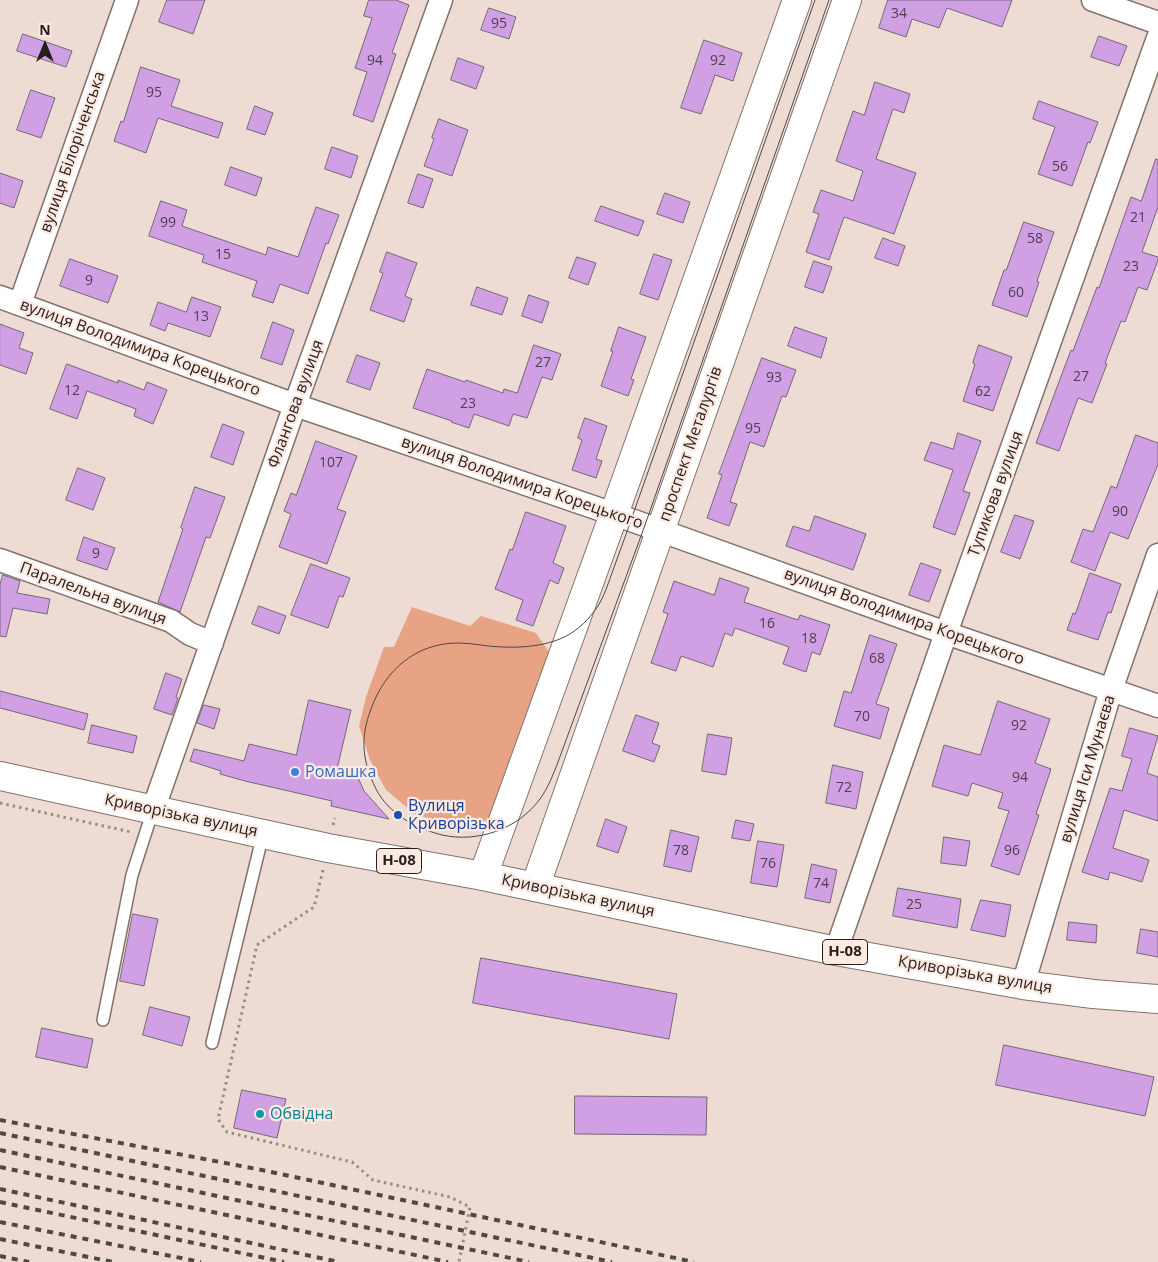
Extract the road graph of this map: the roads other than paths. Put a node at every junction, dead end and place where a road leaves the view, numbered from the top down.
1 (127, 0) edge
2 (441, 0) edge
3 (797, 0) edge
4 (847, 0) edge
5 (1093, 0) edge
6 (1158, 23) edge
7 (1158, 38) edge
8 (10, 300) edge
9 (295, 405) junction
10 (614, 514) junction
11 (661, 530) junction
12 (1158, 555) edge
13 (0, 560) edge
14 (946, 633) junction
15 (212, 643) junction
16 (1111, 690) junction
17 (1158, 706) edge
18 (0, 776) edge
19 (149, 822) junction
20 (263, 834) junction
21 (483, 876) junction
22 (536, 888) junction
23 (836, 951) junction
24 (1023, 985) junction
25 (1158, 999) edge
26 (103, 1020) dead end
27 (212, 1043) dead end

1 - 8 street, вулиця Білоріченська
2 - 9 street, Флангова вулиця
3 - 10 main road
4 - 11 main road, проспект Металургів
5 - 6 street
7 - 14 street, Тупикова вулиця
8 - 9 street, вулиця Володимира Корецького
9 - 10 street, вулиця Володимира Корецького
9 - 15 street, Флангова вулиця
10 - 11 street, вулиця Володимира Корецького
10 - 21 main road
11 - 14 street, вулиця Володимира Корецького
11 - 22 main road, проспект Металургів
12 - 16 street, вулиця Іси Мунаєва
13 - 15 street, Паралельна вулиця
14 - 16 street, вулиця Володимира Корецького
14 - 23 street, Тупикова вулиця
15 - 19 street, Флангова вулиця
16 - 17 street, вулиця Володимира Корецького
16 - 24 street, вулиця Іси Мунаєва
18 - 19 main road, Криворізька вулиця / Н-08
19 - 20 main road, Криворізька вулиця / Н-08
19 - 26 lane
20 - 21 main road, Криворізька вулиця / Н-08
20 - 27 lane
21 - 22 main road, Криворізька вулиця / Н-08
22 - 23 main road, Криворізька вулиця / Н-08
23 - 24 main road, Криворізька вулиця / Н-08
24 - 25 main road, Криворізька вулиця / Н-08

